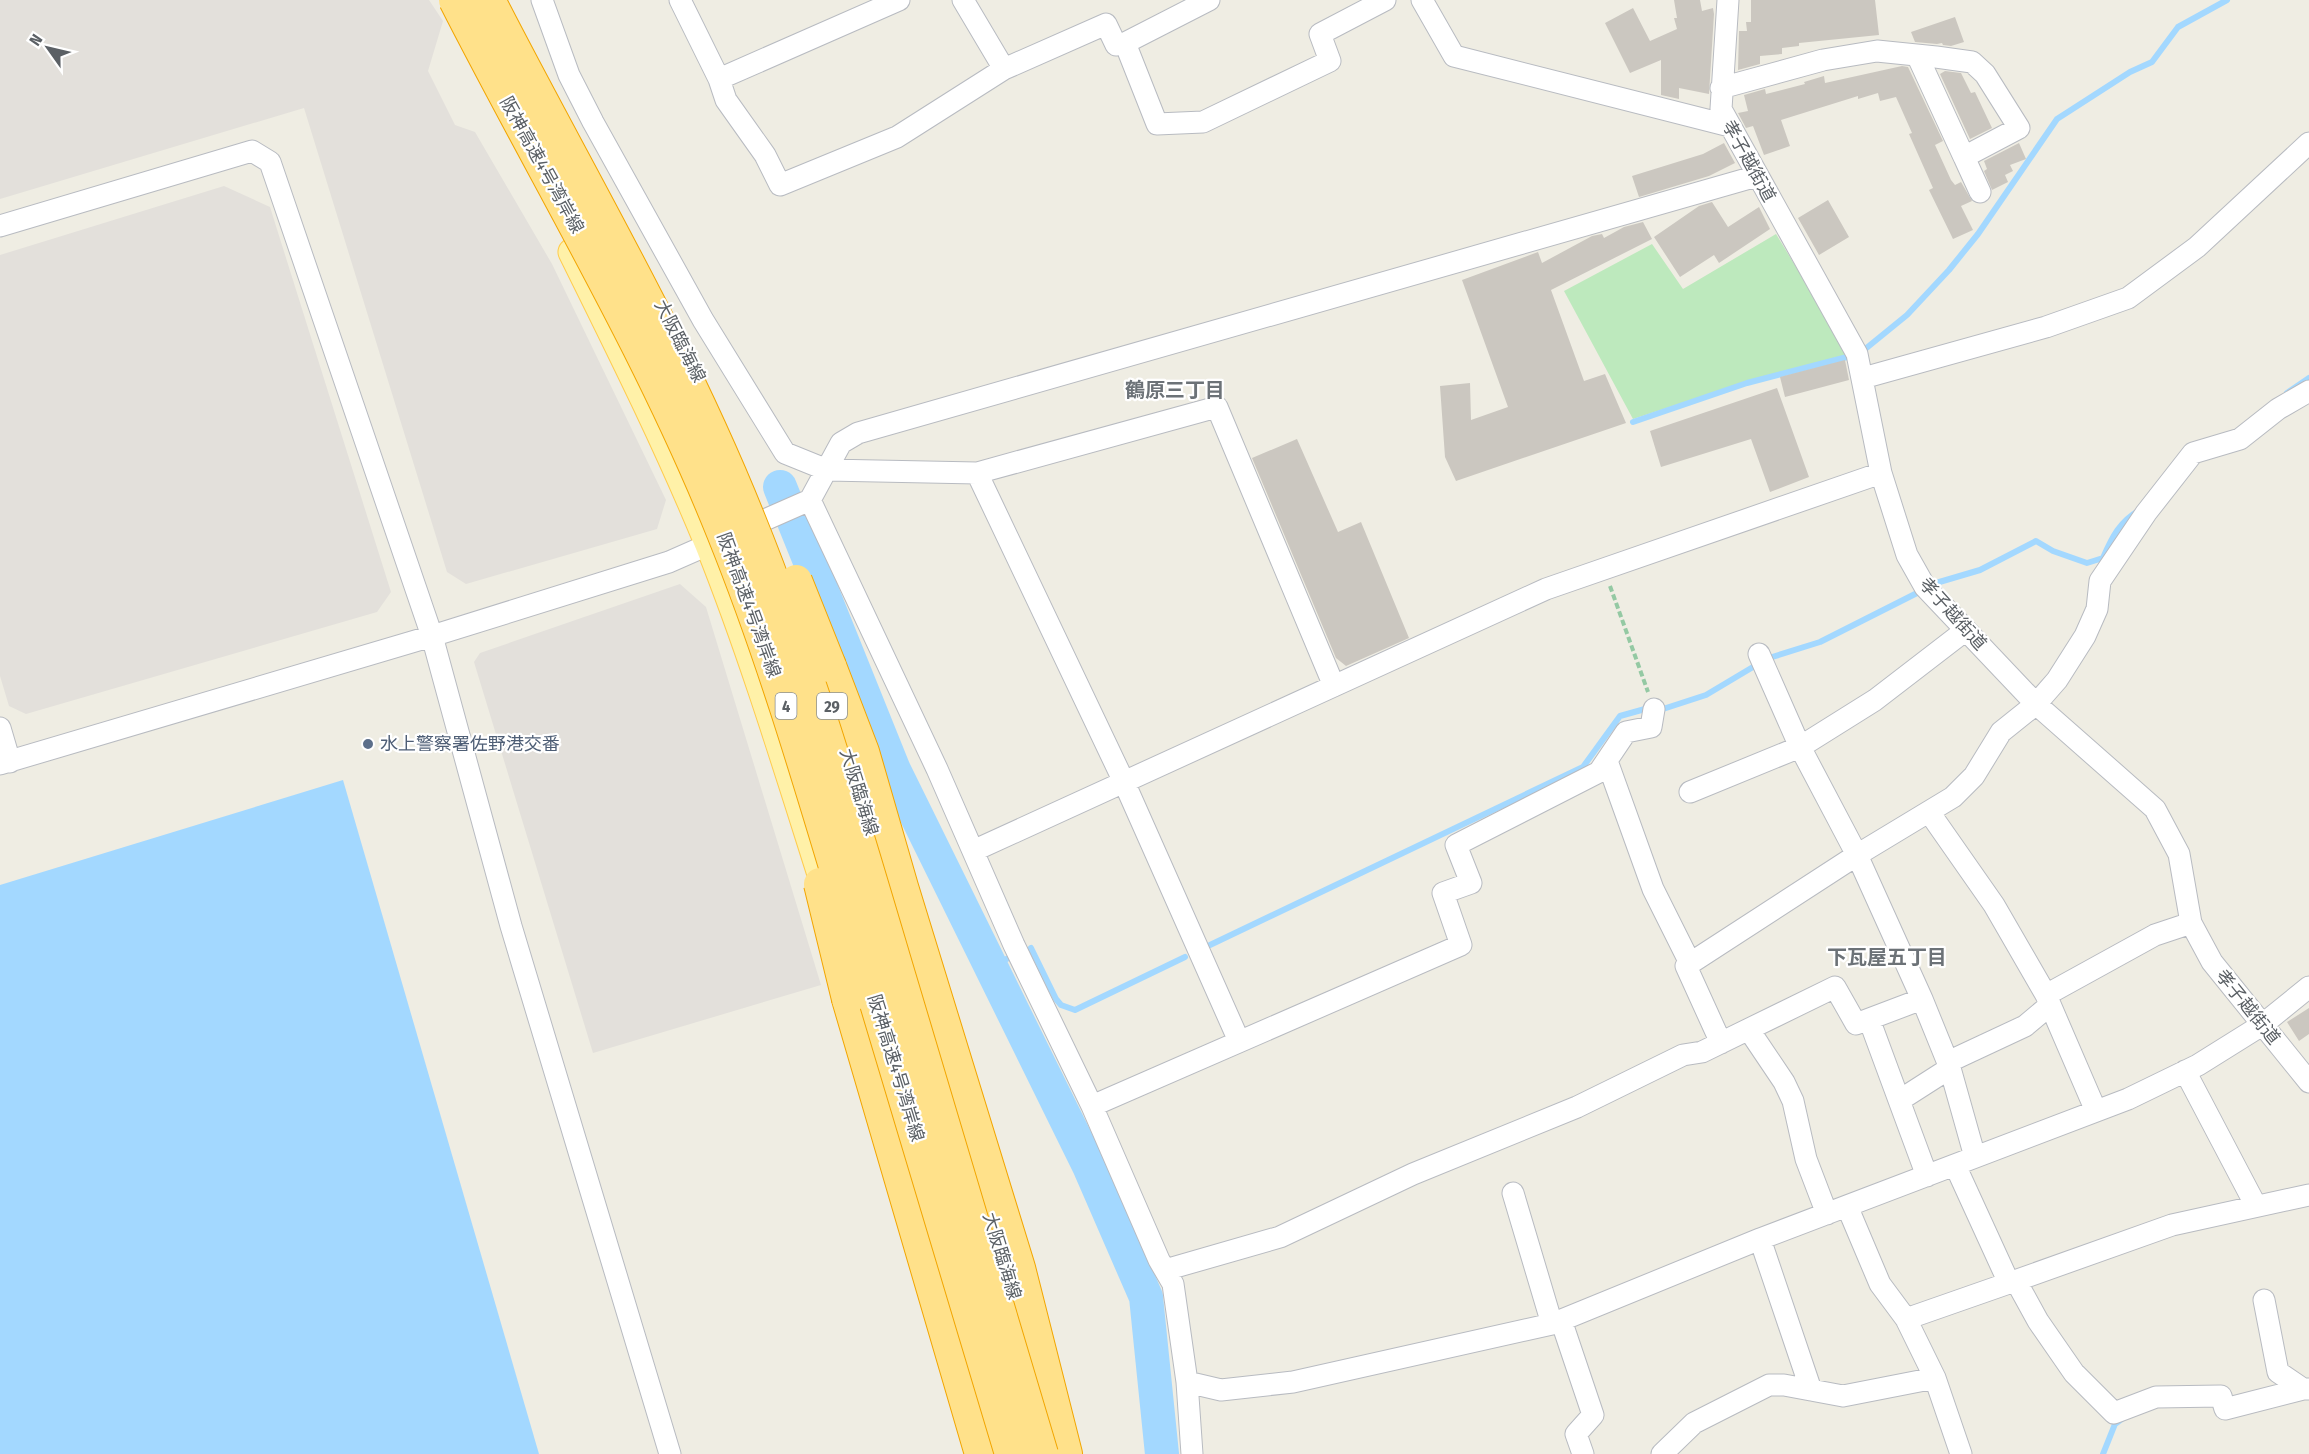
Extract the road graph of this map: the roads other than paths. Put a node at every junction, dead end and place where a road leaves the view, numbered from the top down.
1 (497, 0) edge
2 (542, 0) edge
3 (680, 0) edge
4 (899, 0) edge
5 (963, 0) edge
6 (1209, 0) edge
7 (1385, 0) edge
8 (1422, 0) edge
9 (1728, 0) edge
10 (470, 6) edge
11 (1125, 43) junction
12 (1917, 55) junction
13 (1004, 69) junction
14 (719, 79) junction
15 (1721, 88) junction
16 (1730, 126) junction
17 (2309, 143) edge
18 (1964, 157) junction
19 (1757, 176) junction
20 (1980, 192) dead end
21 (603, 213) junction
22 (0, 226) edge
23 (652, 373) junction
24 (1863, 378) junction
25 (2309, 391) edge
26 (826, 470) junction
27 (977, 473) junction
28 (1881, 473) junction
29 (810, 500) junction
30 (762, 523) junction
31 (709, 546) junction
32 (1966, 630) junction
33 (432, 636) junction
34 (1759, 654) dead end
35 (1334, 686) junction
36 (2036, 704) junction
37 (1654, 709) road end
38 (0, 728) edge
39 (1800, 747) junction
40 (1607, 761) junction
41 (5, 763) edge
42 (1124, 782) junction
43 (1690, 792) dead end
44 (1929, 812) junction
45 (973, 852) junction
46 (1857, 855) junction
47 (2191, 923) junction
48 (1690, 963) junction
49 (2309, 987) edge
50 (1922, 999) junction
51 (2048, 1000) junction
52 (1869, 1019) junction
53 (2262, 1025) junction
54 (1749, 1030) junction
55 (1239, 1041) junction
56 (1722, 1043) junction
57 (1949, 1065) junction
58 (2185, 1071) junction
59 (2309, 1082) edge
60 (1900, 1100) junction
61 (1092, 1106) junction
62 (2096, 1112) junction
63 (1975, 1157) junction
64 (1955, 1165) junction
65 (1926, 1176) junction
66 (1513, 1193) dead end
67 (2309, 1195) edge
68 (2256, 1206) junction
69 (1837, 1210) junction
70 (1760, 1239) junction
71 (1165, 1270) junction
72 (2013, 1282) junction
73 (2264, 1300) dead end
74 (1906, 1319) junction
75 (1556, 1322) junction
76 (1935, 1378) junction
77 (1187, 1382) junction
78 (2306, 1389) edge
79 (1811, 1390) junction
80 (670, 1454) edge
81 (981, 1454) edge
82 (996, 1454) edge
83 (1011, 1454) edge
84 (1042, 1454) edge
85 (1064, 1454) edge
86 (1192, 1454) edge
87 (1583, 1454) edge
88 (1662, 1454) edge
89 (1961, 1454) edge

1 - 30 main road, 大阪臨海線 / 29
2 - 26 street
3 - 14 street
4 - 14 street
5 - 13 street
6 - 11 street
7 - 11 street
8 - 16 street
9 - 15 street, 孝子越街道
10 - 21 highway, 阪神高速4号湾岸線 / 4, bridge
10 - 23 highway, 阪神高速4号湾岸線 / 4, bridge
10 - 31 main road
11 - 13 street
12 - 15 street
12 - 18 street
12 - 18 street
13 - 14 street
15 - 16 street, 孝子越街道
16 - 19 street, 孝子越街道
17 - 24 street
18 - 20 street
19 - 24 street, 孝子越街道
19 - 26 street
21 - 84 highway, 阪神高速4号湾岸線 / 4, bridge
21 - 85 highway, bridge
22 - 33 street
23 - 81 highway, bridge
23 - 83 highway, 阪神高速4号湾岸線 / 4, bridge
24 - 28 street, 孝子越街道
25 - 36 street
26 - 27 street
26 - 29 street
27 - 35 street
27 - 42 street
28 - 32 street, 孝子越街道
28 - 35 street
29 - 30 street
29 - 45 street
30 - 31 street
30 - 85 main road, 大阪臨海線 / 29
31 - 33 street
31 - 82 main road
32 - 36 street, 孝子越街道
32 - 39 street
33 - 41 street
33 - 80 street
34 - 39 street
35 - 42 street
36 - 44 street
36 - 47 street, 孝子越街道
37 - 40 street
38 - 41 street
39 - 43 street
39 - 46 street
40 - 48 street
40 - 55 street
42 - 45 street
42 - 55 street
44 - 46 street
44 - 51 street
45 - 61 street
46 - 48 street
46 - 50 street
47 - 51 street
47 - 53 street, 孝子越街道
48 - 56 street
49 - 53 street
50 - 52 street
50 - 57 street
51 - 57 street
51 - 62 street
52 - 54 street
52 - 60 street
53 - 58 street
53 - 59 street, 孝子越街道
54 - 56 street
54 - 69 street
55 - 61 street
56 - 71 street
57 - 60 street
57 - 63 street
58 - 62 street
58 - 68 street
60 - 65 street
61 - 71 street
62 - 63 street
63 - 64 street
64 - 65 street
64 - 72 street
65 - 69 street
66 - 75 street
67 - 68 street
68 - 72 street
69 - 70 street
69 - 74 street
70 - 75 street
70 - 79 street
71 - 77 street
72 - 74 street
72 - 78 street
73 - 78 street
74 - 76 street
75 - 77 street
75 - 87 street
76 - 79 street
76 - 89 street
77 - 86 street
79 - 88 street

